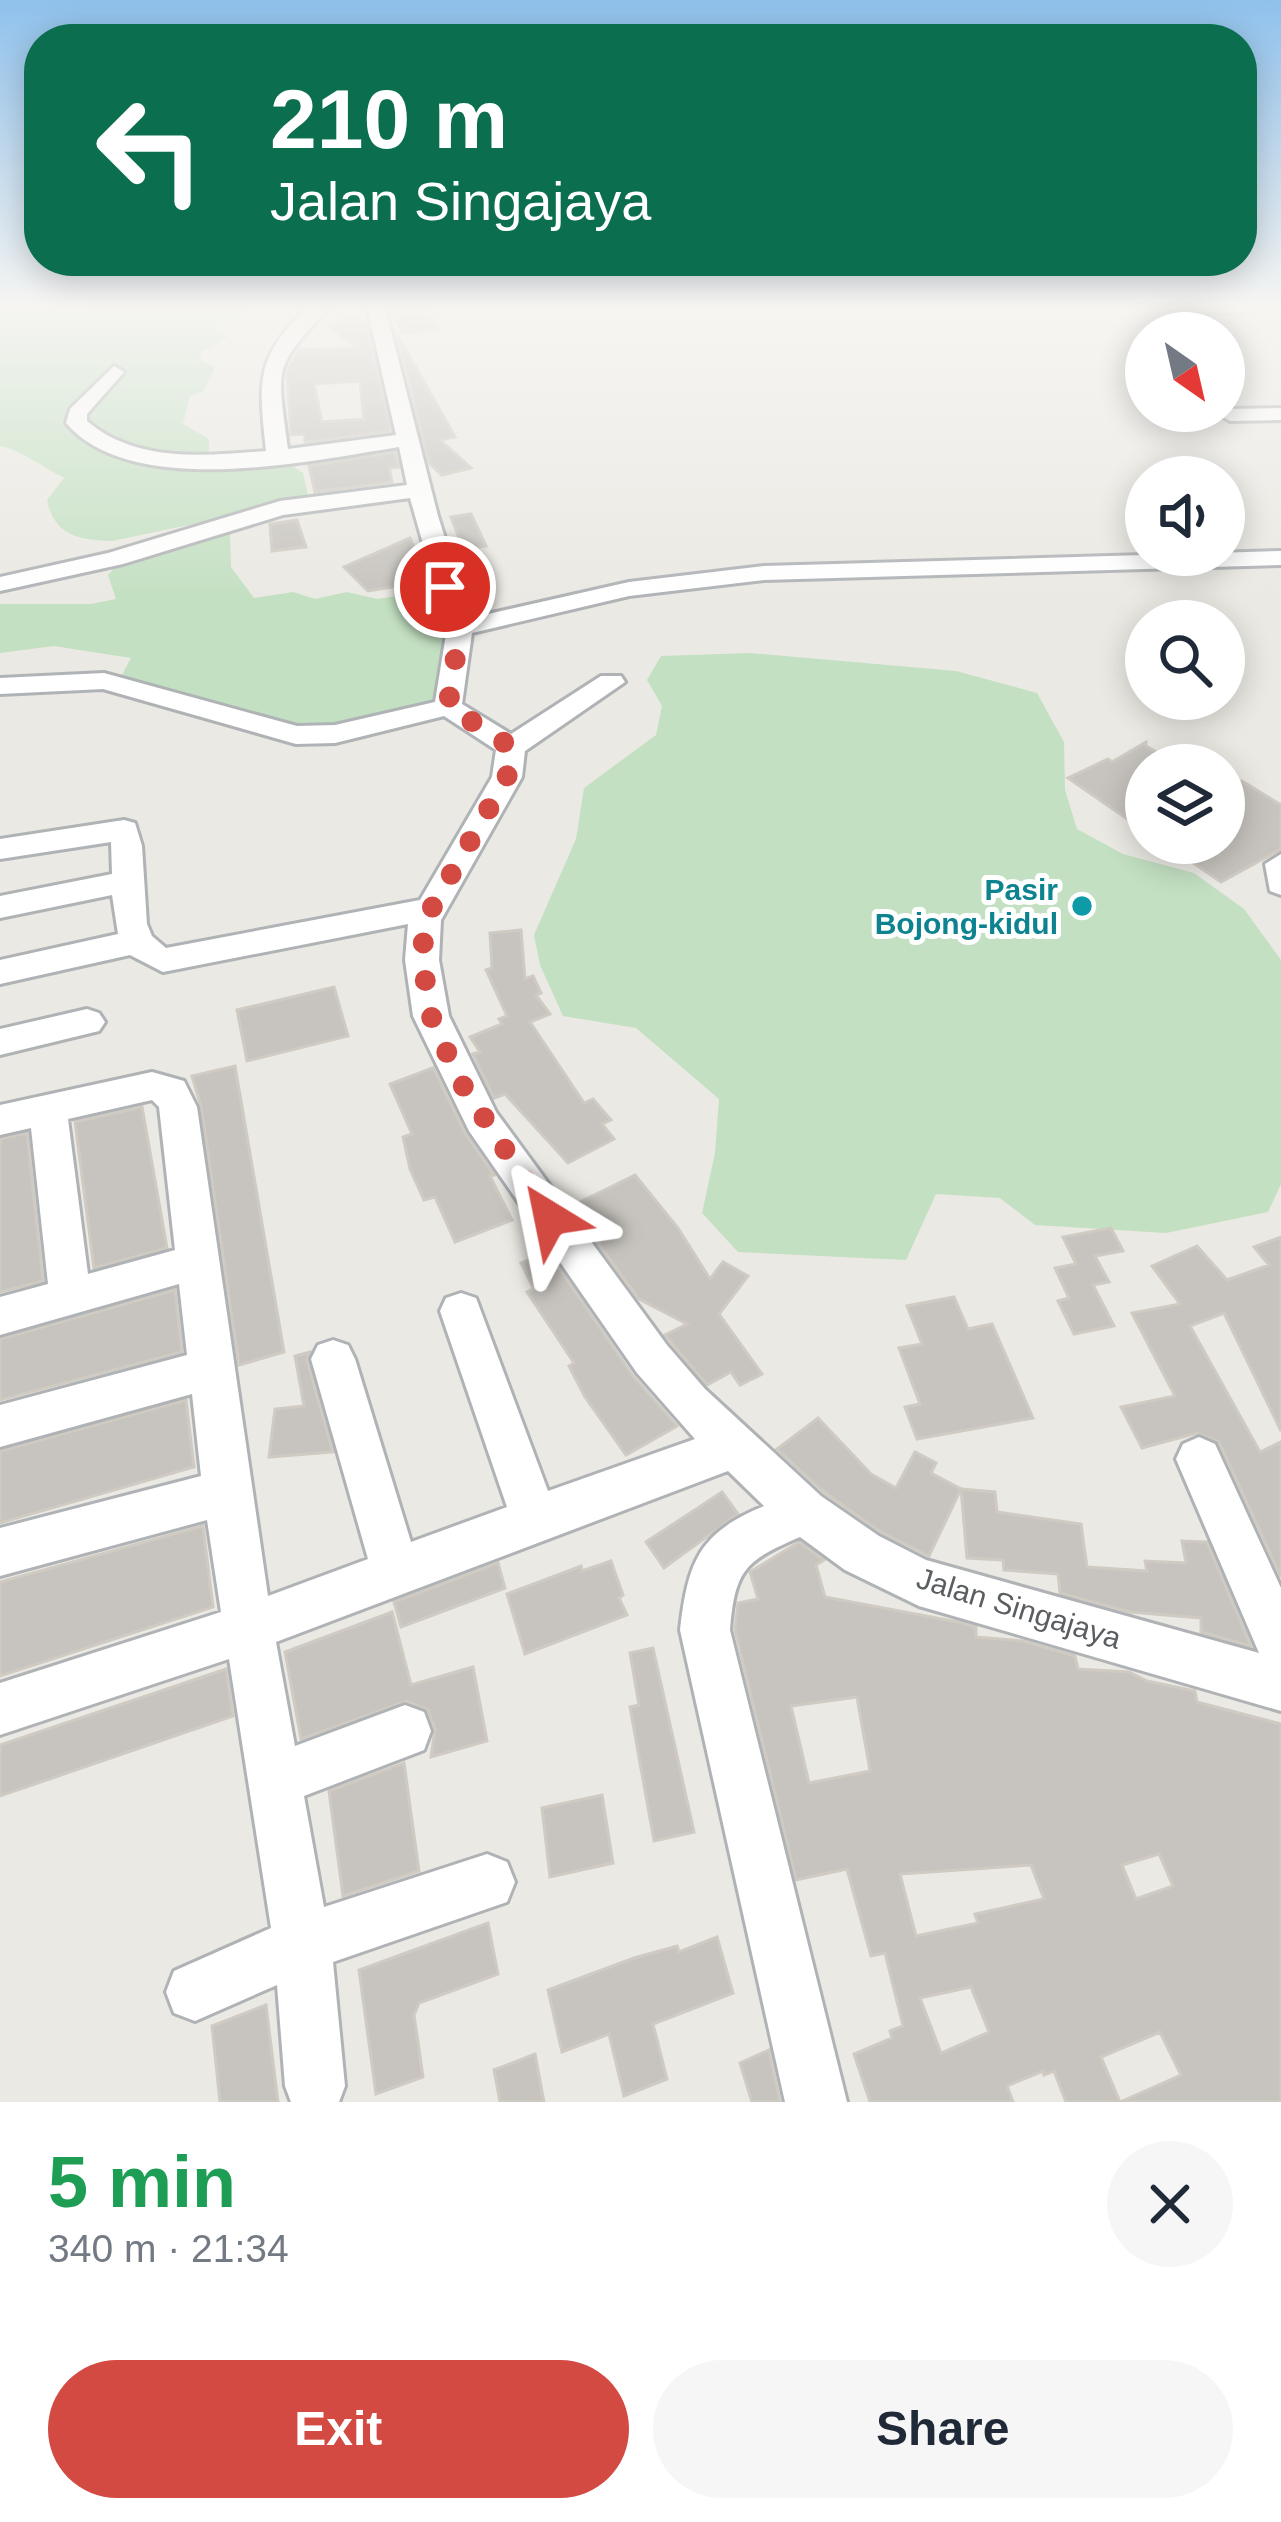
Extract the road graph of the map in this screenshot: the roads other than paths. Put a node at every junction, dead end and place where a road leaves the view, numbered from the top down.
1 (84, 405) edge
2 (273, 405) edge
3 (401, 405) edge
4 (1281, 414) edge
5 (1245, 415) edge
6 (410, 439) junction
7 (278, 458) junction
8 (421, 490) junction
9 (1281, 558) edge
10 (0, 584) edge
11 (460, 628) junction
12 (610, 682) dead end
13 (0, 686) edge
14 (448, 706) junction
15 (511, 747) junction
16 (0, 849) edge
17 (1281, 864) edge
18 (126, 882) junction
19 (1281, 884) edge
20 (0, 908) edge
21 (431, 909) junction
22 (136, 942) junction
23 (0, 972) edge
24 (87, 1022) dead end
25 (0, 1042) edge
26 (48, 1110) junction
27 (0, 1120) edge
28 (194, 1262) junction
29 (70, 1297) junction
30 (461, 1311) dead end
31 (0, 1316) edge
32 (333, 1359) dead end
33 (209, 1369) junction
34 (0, 1426) edge
35 (731, 1448) junction
36 (1199, 1459) dead end
37 (226, 1492) junction
38 (804, 1511) junction
39 (536, 1519) junction
40 (0, 1552) edge
41 (396, 1571) junction
42 (250, 1628) junction
43 (1281, 1645) edge
44 (1281, 1685) edge
45 (0, 1708) edge
46 (405, 1731) dead end
47 (275, 1780) junction
48 (488, 1882) dead end
49 (302, 1943) junction
50 (195, 1992) dead end
51 (315, 2086) dead end
52 (816, 2102) edge

1 - 7 street
2 - 7 street
3 - 6 street
4 - 5 street
6 - 7 street
6 - 8 street
8 - 10 street
8 - 11 street
9 - 11 street
11 - 14 street
12 - 15 street
13 - 14 street
14 - 15 street
15 - 21 street, Jalan Singajaya
16 - 18 street
17 - 19 street
18 - 20 street
18 - 22 street
21 - 22 street
21 - 35 street, Jalan Singajaya
22 - 23 street
24 - 25 street
26 - 27 street
26 - 28 street
26 - 29 street
28 - 29 street
28 - 33 street
29 - 31 street
30 - 39 street
32 - 41 street
33 - 34 street
33 - 37 street
35 - 38 street, Jalan Singajaya
35 - 39 street
36 - 43 street
37 - 40 street
37 - 42 street
38 - 44 street, Jalan Singajaya
38 - 52 street
39 - 41 street
41 - 42 street
42 - 45 street
42 - 47 street
46 - 47 street
47 - 49 street
48 - 49 street
49 - 50 street
49 - 51 street

